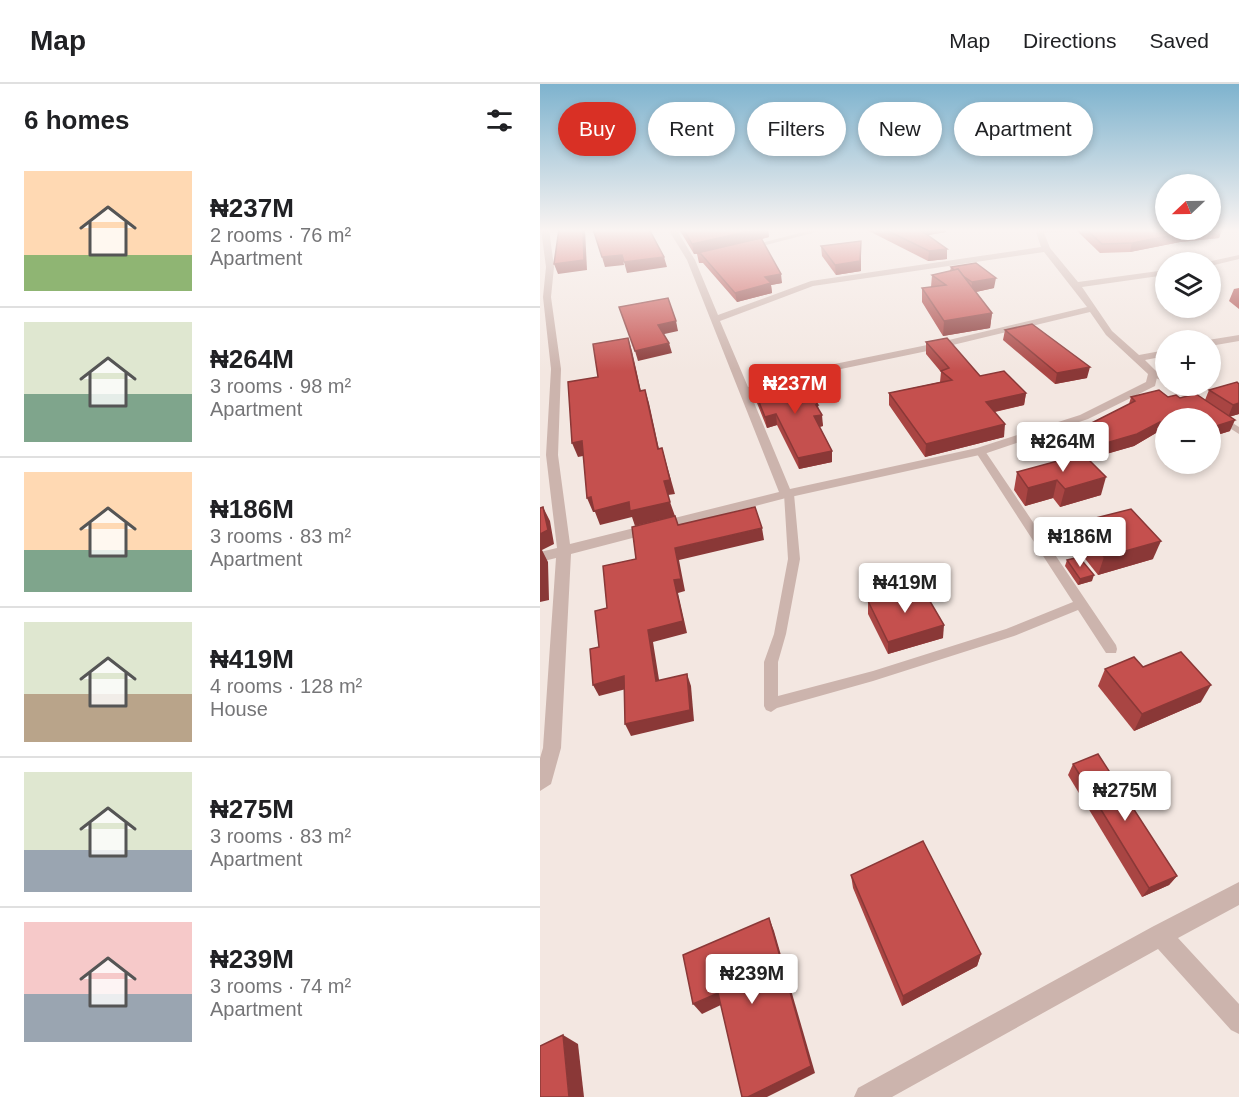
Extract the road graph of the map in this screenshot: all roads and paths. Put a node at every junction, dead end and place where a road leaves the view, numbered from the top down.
1 (549, 276) edge
2 (697, 276) edge
3 (863, 276) edge
4 (1069, 276) edge
5 (1136, 276) edge
6 (1076, 285) junction
7 (1092, 309) junction
8 (714, 320) junction
9 (1239, 338) edge
10 (1221, 341) edge
11 (1155, 355) edge
12 (1139, 358) junction
13 (1153, 373) joint
14 (744, 391) junction
15 (1187, 396) edge
16 (1239, 431) edge
17 (980, 451) junction
18 (787, 494) junction
19 (564, 550) junction
20 (540, 557) edge
21 (1080, 604) junction
22 (1111, 649) dead end
23 (540, 782) edge
24 (1239, 892) edge
25 (1160, 934) junction
26 (1239, 1022) edge
27 (867, 1097) edge

1 - 19 street
2 - 8 street
3 - 8 street
4 - 6 street
5 - 6 street
6 - 7 street
7 - 12 street
7 - 14 street
8 - 14 street
9 - 10 street
11 - 12 street
12 - 13 street
13 - 17 street
14 - 18 street
15 - 16 lane
17 - 18 street
17 - 21 lane
18 - 19 street
18 - 21 lane
19 - 20 street
19 - 23 street
21 - 22 lane
24 - 25 street
25 - 26 street
25 - 27 street

